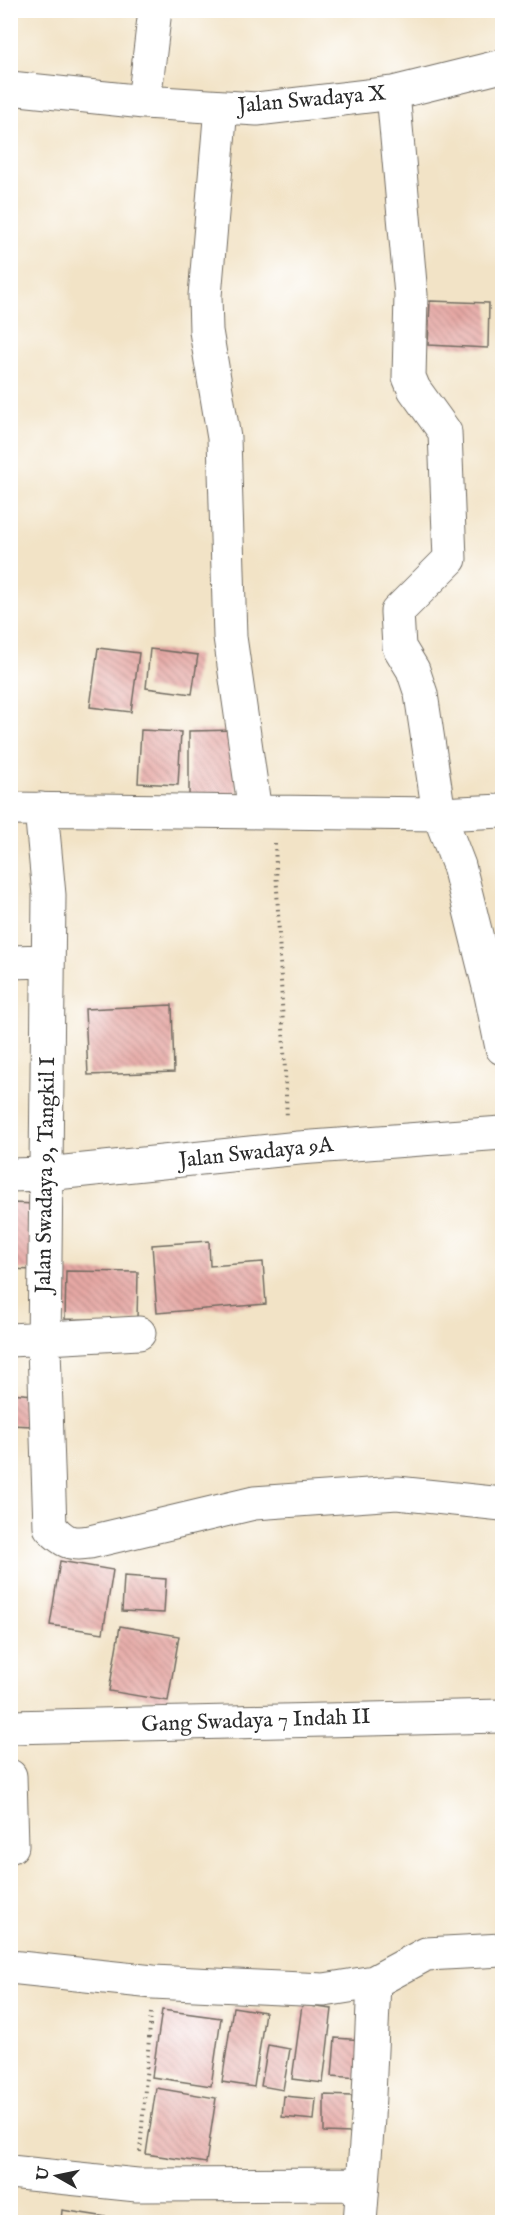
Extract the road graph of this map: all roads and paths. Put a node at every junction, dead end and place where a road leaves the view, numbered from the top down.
1 (154, 10) edge
2 (502, 66) edge
3 (10, 88) edge
4 (393, 93) junction
5 (144, 102) junction
6 (221, 107) junction
7 (26, 809) edge
8 (502, 811) edge
9 (264, 812) junction
10 (439, 814) junction
11 (48, 961) junction
12 (10, 962) edge
13 (502, 1048) edge
14 (502, 1133) edge
15 (288, 1150) junction
16 (46, 1174) junction
17 (10, 1175) edge
18 (139, 1333) dead end
19 (45, 1338) junction
20 (10, 1341) edge
21 (502, 1504) edge
22 (502, 1716) edge
23 (10, 1727) edge
24 (10, 1776) edge
25 (12, 1846) dead end
26 (502, 1950) edge
27 (10, 1967) edge
28 (153, 1982) junction
29 (374, 1982) junction
30 (10, 2172) edge
31 (363, 2184) junction
32 (137, 2186) junction
33 (360, 2223) edge

1 - 5 street
2 - 4 street, Jalan Swadaya X
3 - 5 street, Jalan Swadaya X
4 - 6 street, Jalan Swadaya X
4 - 10 street
5 - 6 street, Jalan Swadaya X
6 - 9 street
7 - 9 street
7 - 11 street, Jalan Swadaya 9, Tangkil I
8 - 10 street
9 - 10 street
9 - 15 path
10 - 13 street
11 - 12 street
11 - 16 street, Jalan Swadaya 9, Tangkil I
14 - 15 street, Jalan Swadaya 9A
15 - 16 street, Jalan Swadaya 9A
16 - 17 street, Jalan Swadaya 9A
16 - 19 street, Jalan Swadaya 9, Tangkil I
18 - 19 street
19 - 20 street
19 - 21 street, Jalan Swadaya 9, Tangkil I
22 - 23 street, Gang Swadaya 7 Indah II
24 - 25 street
26 - 29 street
27 - 28 street
28 - 29 street
28 - 32 path
29 - 31 street
30 - 32 street
31 - 32 street
31 - 33 street

